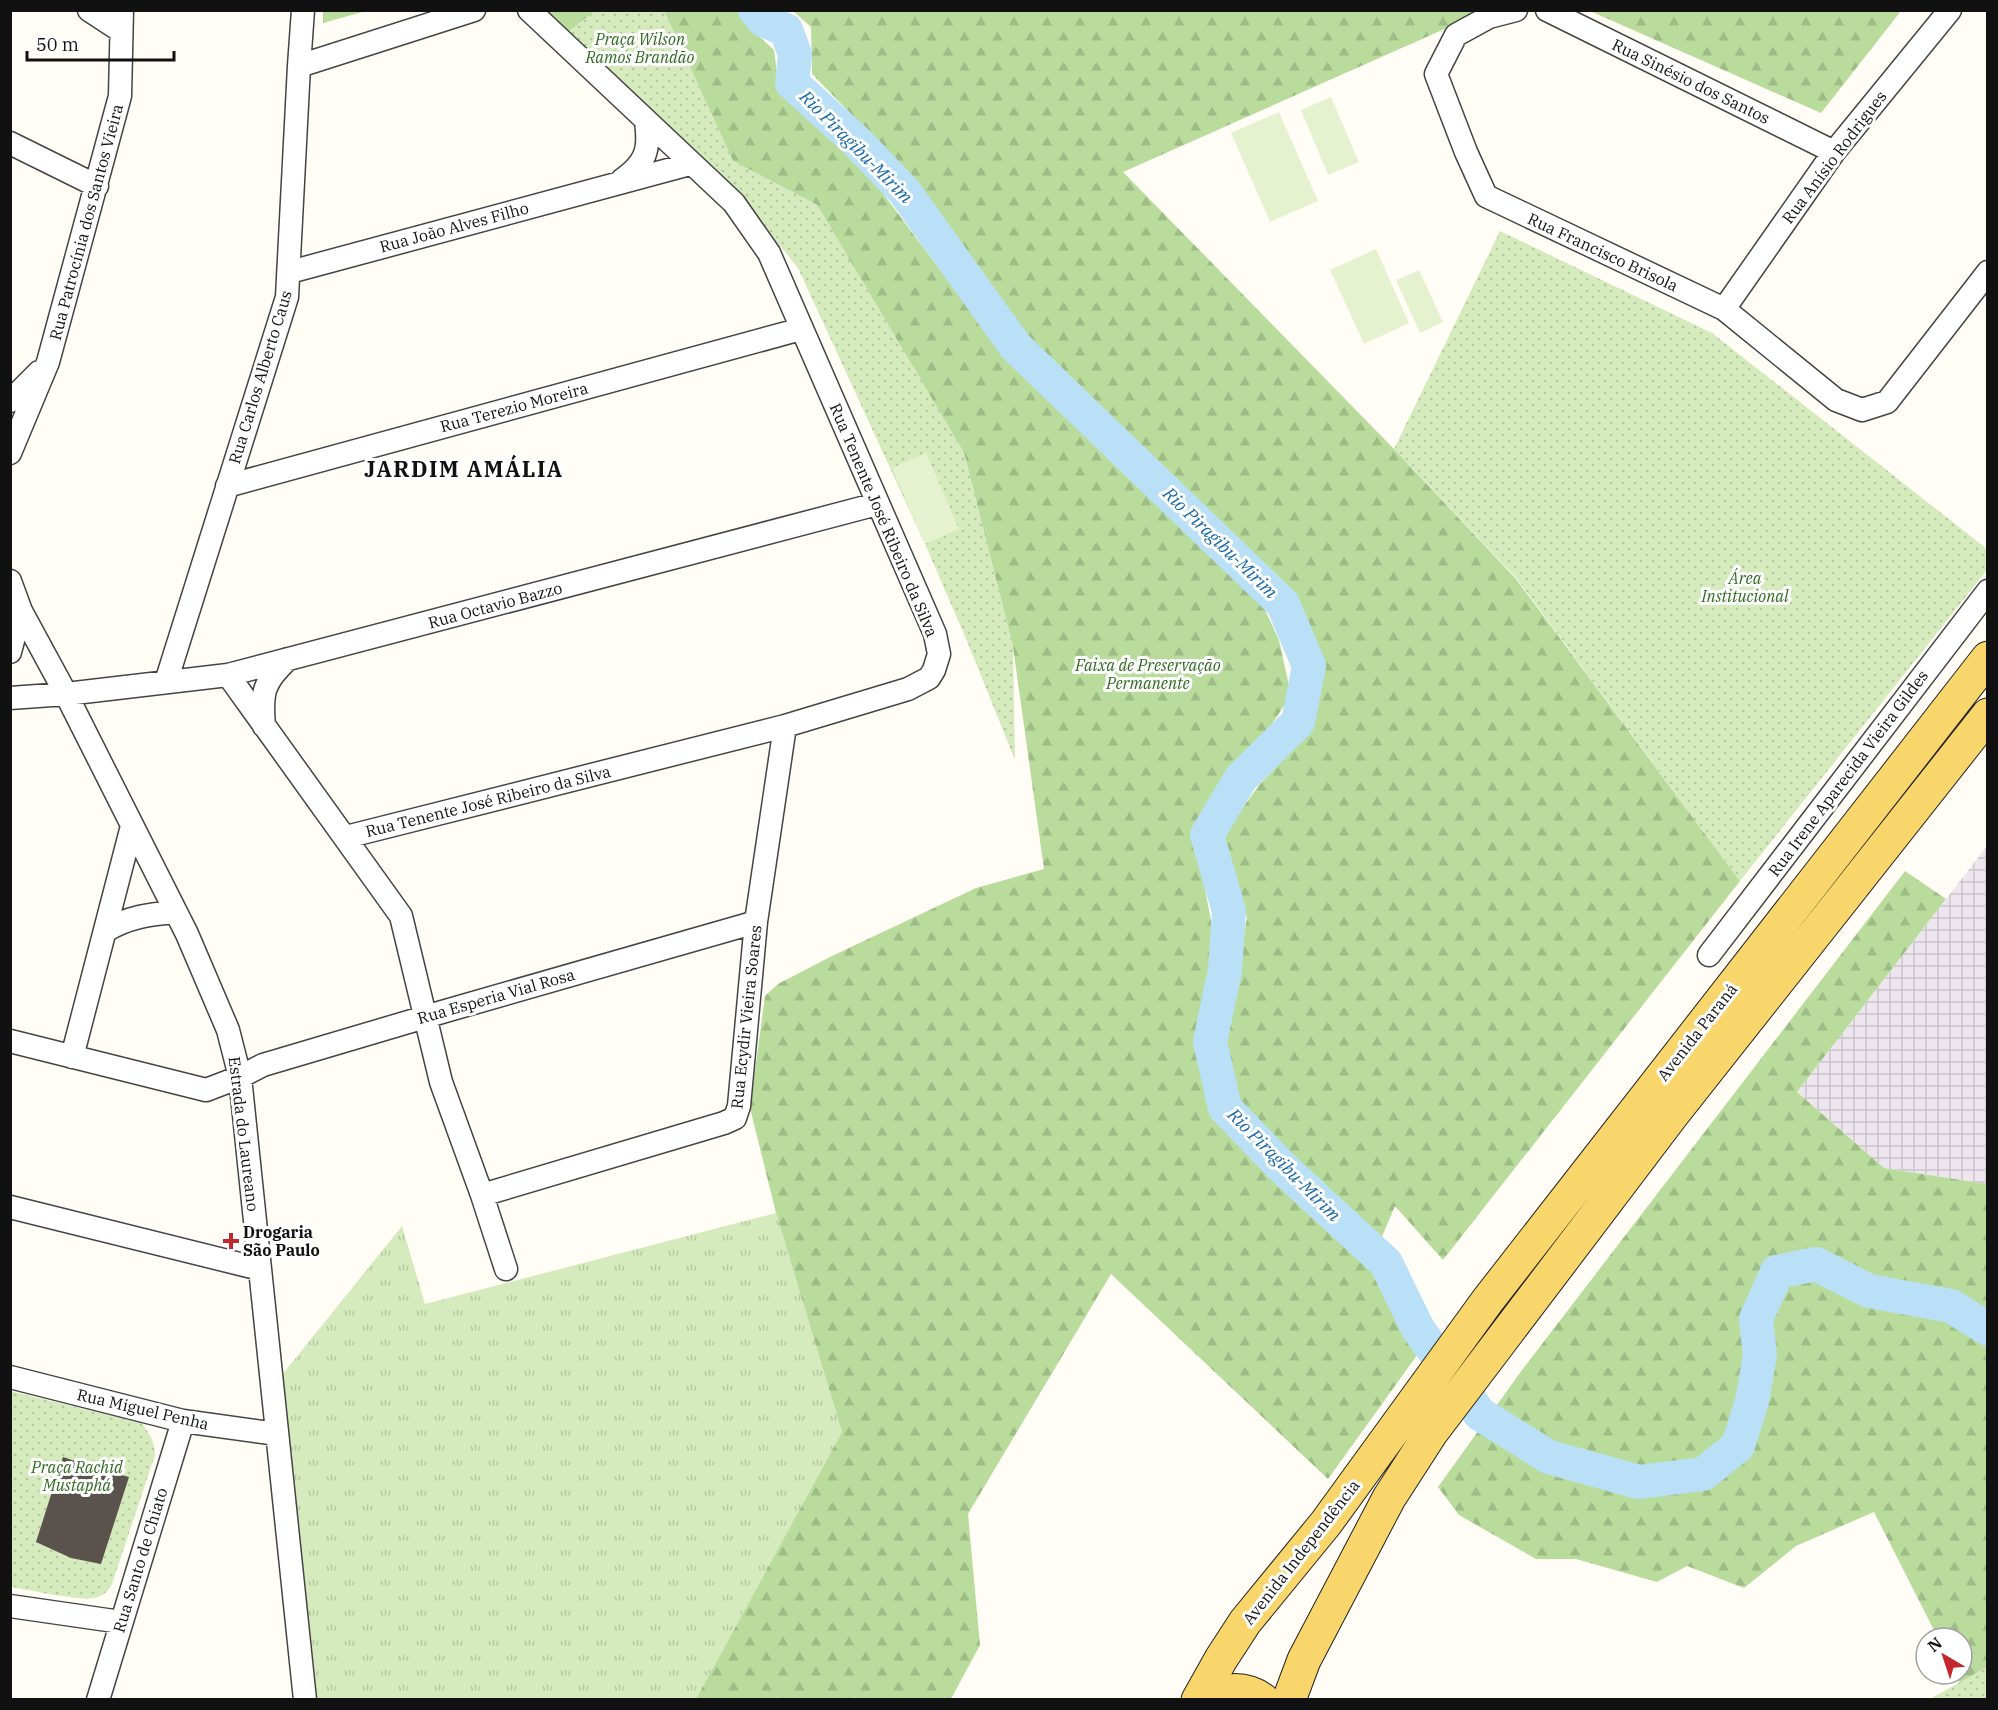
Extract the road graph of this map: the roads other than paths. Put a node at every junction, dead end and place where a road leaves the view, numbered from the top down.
1 (89, 10) edge
2 (303, 10) edge
3 (474, 10) edge
4 (529, 10) edge
5 (1516, 10) edge
6 (1547, 10) edge
7 (1950, 10) edge
8 (121, 21) edge
9 (299, 66) junction
10 (646, 122) junction
11 (10, 143) edge
12 (1834, 152) junction
13 (690, 164) junction
14 (619, 183) junction
15 (97, 186) junction
16 (290, 272) junction
17 (1988, 272) edge
18 (1724, 309) junction
19 (801, 329) junction
20 (48, 362) junction
21 (10, 382) edge
22 (10, 401) edge
23 (10, 453) edge
24 (227, 486) junction
25 (877, 504) junction
26 (10, 581) edge
27 (1988, 591) edge
28 (21, 610) junction
29 (10, 652) edge
30 (1988, 658) edge
31 (288, 660) junction
32 (228, 675) junction
33 (166, 682) junction
34 (109, 689) junction
35 (66, 694) junction
36 (10, 698) edge
37 (1988, 715) edge
38 (264, 726) junction
39 (785, 726) junction
40 (83, 729) junction
41 (132, 826) junction
42 (346, 837) junction
43 (176, 912) junction
44 (756, 922) junction
45 (105, 931) junction
46 (1709, 955) dead end
47 (424, 1017) junction
48 (10, 1041) edge
49 (72, 1057) junction
50 (240, 1077) junction
51 (482, 1195) junction
52 (10, 1206) edge
53 (260, 1269) junction
54 (506, 1269) dead end
55 (10, 1377) edge
56 (1409, 1407) joint
57 (183, 1421) junction
58 (278, 1434) junction
59 (10, 1606) edge
60 (121, 1622) junction
61 (99, 1700) edge
62 (305, 1700) edge
63 (1198, 1700) edge
64 (1204, 1700) edge
65 (1263, 1700) edge
66 (1289, 1700) edge

1 - 8 street
2 - 9 street, Rua Carlos Alberto Caus
3 - 9 street
4 - 10 street, Rua Tenente José Ribeiro da Silva
5 - 18 street, Rua Francisco Brisola
6 - 12 street, Rua Sinésio dos Santos
7 - 12 street, Rua Anísio Rodrigues
8 - 15 street, Rua Patrocínia dos Santos Vieira
9 - 16 street, Rua Carlos Alberto Caus
10 - 13 street, Rua Tenente José Ribeiro da Silva
10 - 14 street, Rua João Alves Filho
11 - 15 street
12 - 18 street, Rua Anísio Rodrigues
13 - 14 street, Rua João Alves Filho
13 - 19 street, Rua Tenente José Ribeiro da Silva
14 - 16 street, Rua João Alves Filho
15 - 20 street, Rua Patrocínia dos Santos Vieira
16 - 24 street, Rua Carlos Alberto Caus
17 - 18 street, Rua Francisco Brisola
19 - 24 street, Rua Terezio Moreira
19 - 25 street, Rua Tenente José Ribeiro da Silva
20 - 21 street
20 - 22 street, Rua Patrocínia dos Santos Vieira
20 - 23 street, Rua Patrocínia dos Santos Vieira
24 - 33 street, Rua Carlos Alberto Caus
25 - 31 street, Rua Octavio Bazzo
25 - 39 street, Rua Tenente José Ribeiro da Silva
26 - 28 street, Estrada do Laureano
27 - 46 street, Rua Irene Aparecida Vieira Gildes
28 - 29 street
28 - 35 street, Estrada do Laureano
30 - 56 main road, Avenida Paraná
31 - 32 street, Rua Octavio Bazzo
31 - 38 street
32 - 33 street, Rua Octavio Bazzo
32 - 38 street
33 - 34 street, Rua Octavio Bazzo
34 - 35 street, Rua Octavio Bazzo
34 - 40 street
35 - 36 street, Rua Octavio Bazzo
35 - 40 street, Estrada do Laureano
37 - 66 main road, Avenida Paraná
38 - 42 street
39 - 42 street, Rua Tenente José Ribeiro da Silva
39 - 44 street, Rua Ecydir Vieira Soares
40 - 41 street, Estrada do Laureano
41 - 43 street, Estrada do Laureano
41 - 45 street
42 - 47 street
43 - 45 street
43 - 50 street, Estrada do Laureano
44 - 47 street, Rua Esperia Vial Rosa
44 - 51 street, Rua Ecydir Vieira Soares
45 - 49 street
47 - 50 street, Rua Esperia Vial Rosa
47 - 51 street
48 - 49 street, Rua Esperia Vial Rosa
49 - 50 street, Rua Esperia Vial Rosa
50 - 53 street, Estrada do Laureano
51 - 54 street
52 - 53 street
53 - 58 street, Estrada do Laureano
55 - 57 street, Rua Miguel Penha
56 - 63 main road, Avenida Independência
57 - 58 street, Rua Miguel Penha
57 - 60 street, Rua Santo de Chiato
58 - 62 street, Estrada do Laureano
59 - 60 street
60 - 61 street, Rua Santo de Chiato
64 - 65 main road

